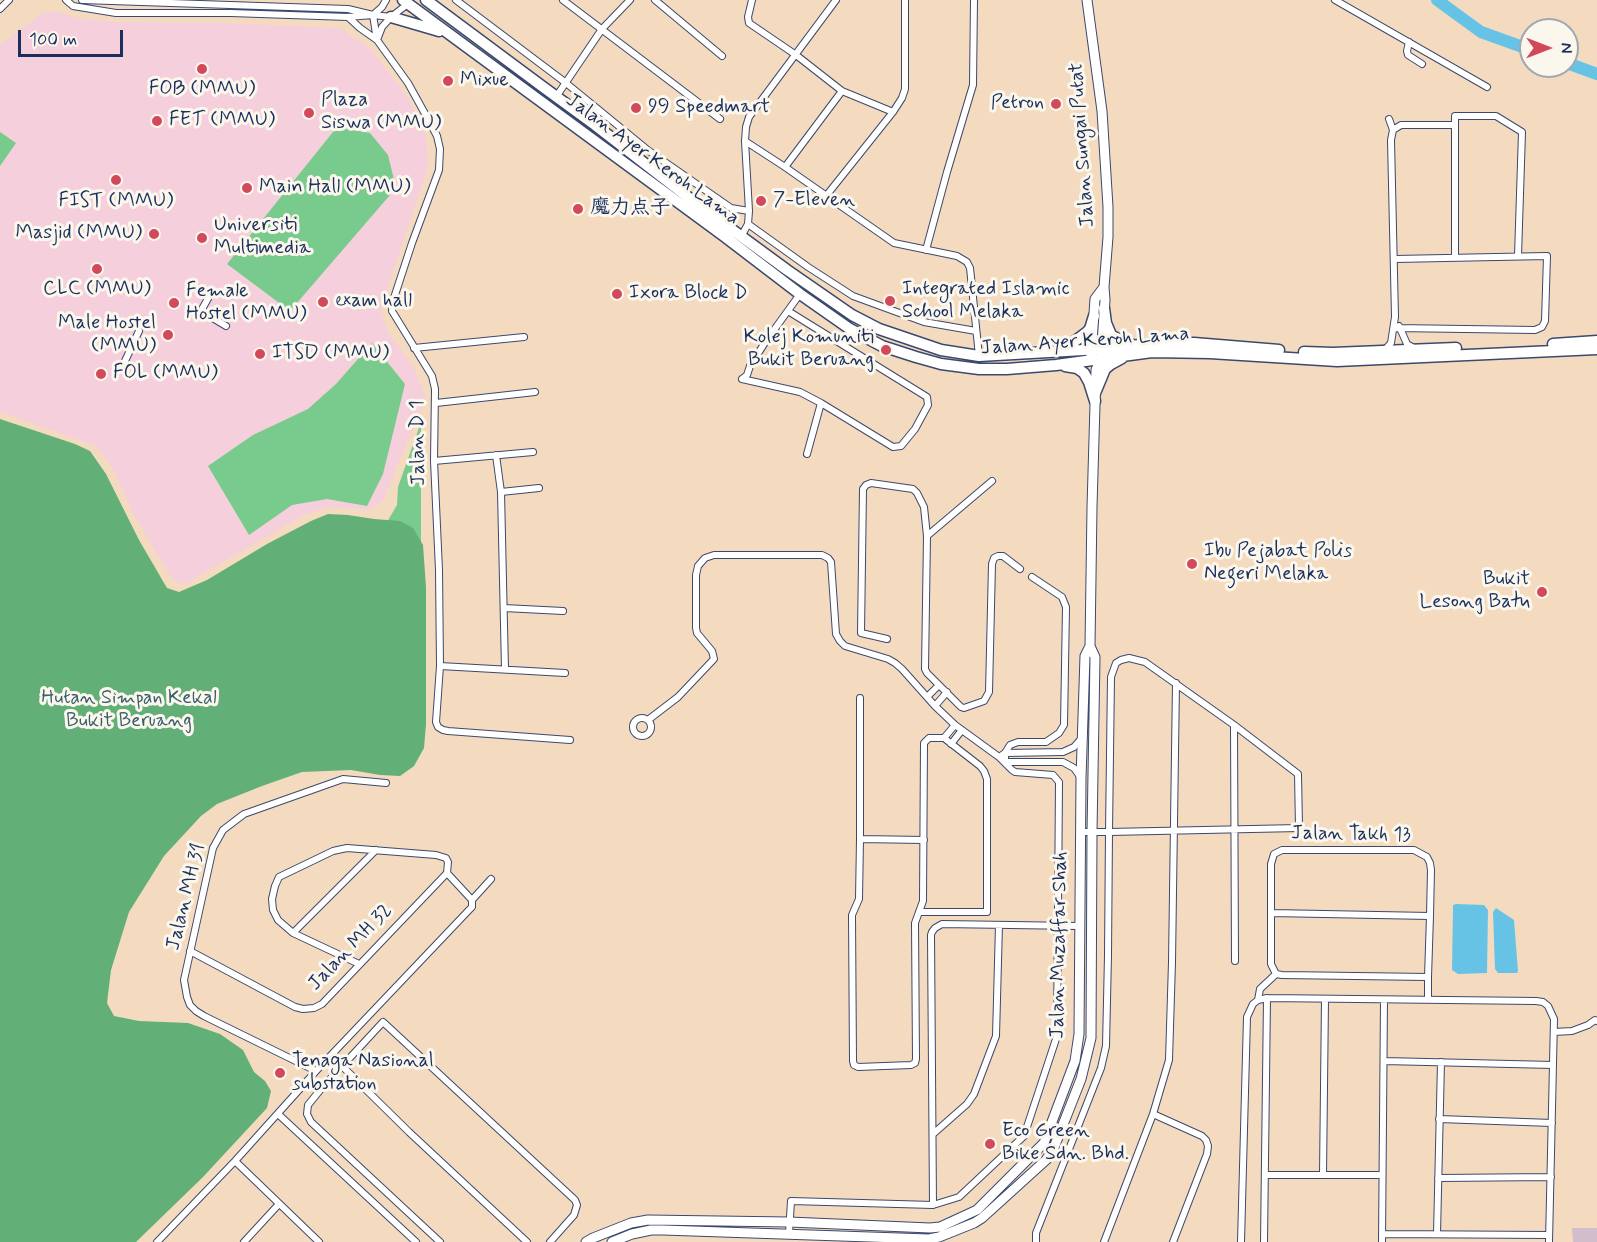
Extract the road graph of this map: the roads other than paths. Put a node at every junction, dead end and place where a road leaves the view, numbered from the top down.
1 (9, 0) edge
2 (66, 0) edge
3 (82, 0) edge
4 (386, 0) edge
5 (426, 0) edge
6 (456, 0) edge
7 (563, 0) edge
8 (630, 0) edge
9 (656, 0) edge
10 (752, 0) edge
11 (836, 0) edge
12 (905, 0) edge
13 (974, 0) edge
14 (1087, 0) edge
15 (1335, 0) edge
16 (407, 1) edge
17 (181, 2) edge
18 (73, 3) edge
19 (0, 9) edge
20 (373, 15) junction
21 (348, 17) junction
22 (391, 17) junction
23 (602, 29) junction
24 (448, 34) junction
25 (377, 40) junction
26 (1409, 42) junction
27 (796, 55) junction
28 (722, 56) dead end
29 (1422, 64) dead end
30 (512, 81) junction
31 (566, 83) junction
32 (1487, 87) dead end
33 (842, 91) junction
34 (556, 97) junction
35 (893, 112) junction
36 (720, 119) dead end
37 (1389, 119) dead end
38 (1455, 124) junction
39 (1393, 130) junction
40 (582, 131) junction
41 (745, 141) junction
42 (785, 167) junction
43 (826, 196) junction
44 (749, 211) junction
45 (748, 224) junction
46 (742, 235) junction
47 (926, 250) junction
48 (1518, 255) junction
49 (1455, 258) junction
50 (1395, 259) junction
51 (1104, 286) junction
52 (211, 293) dead end
53 (800, 294) junction
54 (1104, 308) junction
55 (788, 311) junction
56 (1094, 316) junction
57 (226, 326) dead end
58 (1397, 328) junction
59 (139, 331) dead end
60 (976, 331) junction
61 (758, 336) dead end
62 (524, 337) dead end
63 (766, 341) junction
64 (1597, 341) edge
65 (414, 348) junction
66 (1138, 349) junction
67 (1417, 349) junction
68 (1597, 349) edge
69 (1384, 351) junction
70 (1050, 352) junction
71 (979, 356) junction
72 (1096, 357) junction
73 (125, 361) dead end
74 (1056, 365) junction
75 (535, 392) dead end
76 (1095, 397) junction
77 (435, 403) junction
78 (821, 403) junction
79 (533, 452) dead end
80 (807, 454) dead end
81 (496, 455) junction
82 (434, 460) junction
83 (992, 481) dead end
84 (539, 488) dead end
85 (501, 492) junction
86 (927, 536) junction
87 (1020, 568) dead end
88 (1032, 577) dead end
89 (504, 608) junction
90 (563, 611) dead end
91 (887, 639) dead end
92 (1090, 646) junction
93 (440, 666) junction
94 (505, 669) junction
95 (565, 673) dead end
96 (1176, 683) junction
97 (939, 685) junction
98 (947, 692) junction
99 (927, 697) junction
100 (860, 698) dead end
101 (935, 706) junction
102 (648, 720) dead end
103 (955, 725) junction
104 (1234, 725) junction
105 (962, 730) junction
106 (944, 738) junction
107 (1082, 738) junction
108 (570, 740) dead end
109 (951, 744) junction
110 (1002, 755) junction
111 (1005, 762) junction
112 (1081, 778) junction
113 (386, 783) dead end
114 (1236, 829) junction
115 (1174, 831) junction
116 (1080, 832) junction
117 (1092, 832) junction
118 (1109, 832) junction
119 (860, 839) junction
120 (924, 840) junction
121 (376, 850) junction
122 (447, 873) junction
123 (491, 879) dead end
124 (472, 900) junction
125 (919, 912) junction
126 (1271, 913) junction
127 (1430, 916) junction
128 (999, 925) junction
129 (1059, 926) junction
130 (1079, 926) junction
131 (293, 933) junction
132 (190, 951) junction
133 (1235, 961) dead end
134 (359, 964) junction
135 (1276, 974) junction
136 (1428, 977) junction
137 (1267, 998) junction
138 (1325, 999) junction
139 (1428, 999) junction
140 (1258, 1000) junction
141 (1384, 1000) junction
142 (1596, 1019) edge
143 (1554, 1032) junction
144 (1384, 1061) junction
145 (1441, 1062) junction
146 (1553, 1065) junction
147 (342, 1066) junction
148 (316, 1071) junction
149 (278, 1114) junction
150 (1153, 1114) junction
151 (1439, 1119) junction
152 (1552, 1122) junction
153 (933, 1134) junction
154 (235, 1161) junction
155 (1264, 1175) junction
156 (1323, 1175) junction
157 (1382, 1175) junction
158 (1551, 1177) junction
159 (1438, 1178) junction
160 (279, 1204) junction
161 (933, 1205) junction
162 (789, 1222) junction
163 (789, 1233) junction
164 (1382, 1234) junction
165 (1437, 1234) junction
166 (1549, 1239) edge
167 (157, 1242) edge
168 (244, 1242) edge
169 (319, 1242) edge
170 (416, 1242) edge
171 (440, 1242) edge
172 (527, 1242) edge
173 (550, 1242) edge
174 (586, 1242) edge
175 (612, 1242) edge
176 (1036, 1242) edge
177 (1104, 1242) edge
178 (1173, 1242) edge
179 (1241, 1242) edge
180 (1264, 1242) edge
181 (1382, 1242) edge

1 - 19 street
2 - 18 street
3 - 17 street
4 - 20 street
5 - 34 main road, Jalan Ayer Keroh Lama
6 - 31 street
7 - 23 street
8 - 23 street
9 - 28 street
10 - 27 street
11 - 27 street
12 - 35 street
13 - 47 street
14 - 51 main road, Jalan Sungai Putat
15 - 26 street
16 - 22 street
16 - 24 main road, Jalan Ayer Keroh Lama
17 - 20 street
18 - 21 street
20 - 21 street
20 - 22 street
20 - 25 street, Jalan D 1
21 - 25 street
22 - 24 main road
22 - 25 street
23 - 31 street
23 - 36 street
24 - 30 main road, Jalan Ayer Keroh Lama
25 - 65 street, Jalan D 1
26 - 29 street
26 - 32 street
27 - 33 street
27 - 41 street
30 - 34 main road
30 - 40 main road, Jalan Ayer Keroh Lama
31 - 34 street
31 - 44 street
33 - 35 street
33 - 42 street
34 - 40 main road
34 - 46 main road, Jalan Ayer Keroh Lama
35 - 43 street
37 - 39 street
38 - 39 street
38 - 48 street
38 - 49 street
39 - 50 street
40 - 53 main road, Jalan Ayer Keroh Lama
41 - 42 street
41 - 44 street
42 - 43 street
43 - 47 street
44 - 45 street
45 - 46 street
45 - 60 street
46 - 71 main road, Jalan Ayer Keroh Lama
47 - 60 street
48 - 49 street
48 - 58 street
49 - 50 street
50 - 58 street
51 - 54 main road, Jalan Sungai Putat
51 - 56 main road, Jalan Sungai Putat
52 - 57 street
53 - 55 street
53 - 74 main road, Jalan Ayer Keroh Lama
54 - 66 main road
54 - 72 main road, Jalan Sungai Putat
55 - 63 street
55 - 78 street
56 - 70 main road
56 - 72 main road, Jalan Sungai Putat
58 - 67 street
58 - 69 street
59 - 73 street
60 - 71 street
61 - 63 street
62 - 65 street
63 - 78 street
64 - 67 main road, Jalan Ayer Keroh Lama
65 - 77 street, Jalan D 1
66 - 68 main road, Jalan Ayer Keroh Lama
66 - 69 main road, Jalan Ayer Keroh Lama
66 - 72 main road, Jalan Ayer Keroh Lama
66 - 76 main road
67 - 69 main road, Jalan Ayer Keroh Lama
70 - 71 main road, Jalan Ayer Keroh Lama
70 - 72 main road, Jalan Ayer Keroh Lama
72 - 74 main road, Jalan Ayer Keroh Lama
72 - 76 main road, Jalan Muzaffar Shah
74 - 76 main road
75 - 77 street
76 - 92 main road, Jalan Muzaffar Shah
77 - 82 street, Jalan D 1
78 - 80 street
79 - 81 street
81 - 82 street
81 - 85 street
82 - 93 street, Jalan D 1
83 - 86 street
84 - 85 street
85 - 89 street
86 - 91 street
86 - 97 street
87 - 98 street
88 - 110 street
89 - 90 street
89 - 94 street
92 - 107 main road, Jalan Muzaffar Shah
92 - 117 main road, Jalan Muzaffar Shah
93 - 94 street
93 - 108 street, Jalan D 1
94 - 95 street
96 - 104 street
96 - 115 street
96 - 118 street
97 - 98 street
97 - 99 street
98 - 101 street
99 - 101 street
99 - 102 street
100 - 119 street
101 - 103 street
103 - 105 street
103 - 106 street
104 - 114 street
104 - 114 street
105 - 109 street
105 - 110 street
106 - 109 street
106 - 120 street
107 - 110 street
107 - 112 main road, Jalan Muzaffar Shah
109 - 125 street
110 - 111 street
111 - 112 street
111 - 129 street
112 - 116 main road, Jalan Muzaffar Shah
113 - 132 street, Jalan MH 31
114 - 115 street
114 - 133 street
115 - 118 street
115 - 150 street
116 - 117 street
116 - 130 main road, Jalan Muzaffar Shah
117 - 118 street
117 - 163 main road, Jalan Muzaffar Shah
118 - 176 street
119 - 120 street
119 - 125 street
120 - 125 street
121 - 122 street
121 - 131 street
121 - 131 street
122 - 124 street
122 - 134 street, Jalan MH 32
123 - 124 street
124 - 148 street
126 - 127 street
126 - 127 street, Jalan Takh 13
126 - 135 street
127 - 136 street
128 - 129 street
128 - 153 street
128 - 153 street
129 - 130 street
129 - 161 street
130 - 162 main road, Jalan Muzaffar Shah
131 - 134 street
132 - 134 street, Jalan MH 32
132 - 148 street, Jalan MH 31
135 - 136 street
135 - 140 street
136 - 139 street
137 - 138 street
137 - 140 street
137 - 155 street
138 - 141 street
138 - 156 street
139 - 141 street
139 - 143 street
140 - 179 street
141 - 144 street
142 - 143 street
143 - 146 street
144 - 145 street
144 - 157 street
145 - 146 street
145 - 151 street
146 - 152 street
147 - 171 street
147 - 172 street
147 - 173 street
148 - 149 street
149 - 154 street
149 - 170 street
150 - 177 street
150 - 178 street
151 - 152 street
151 - 159 street
152 - 158 street
153 - 161 street
154 - 160 street
154 - 167 street
155 - 156 street
155 - 180 street
156 - 157 street
157 - 164 street
158 - 159 street
158 - 166 street
159 - 165 street
160 - 168 street
160 - 169 street
161 - 162 street
162 - 163 street
162 - 174 main road, Jalan Muzaffar Shah
163 - 175 main road, Jalan Muzaffar Shah
164 - 165 street
164 - 181 street
165 - 166 street

